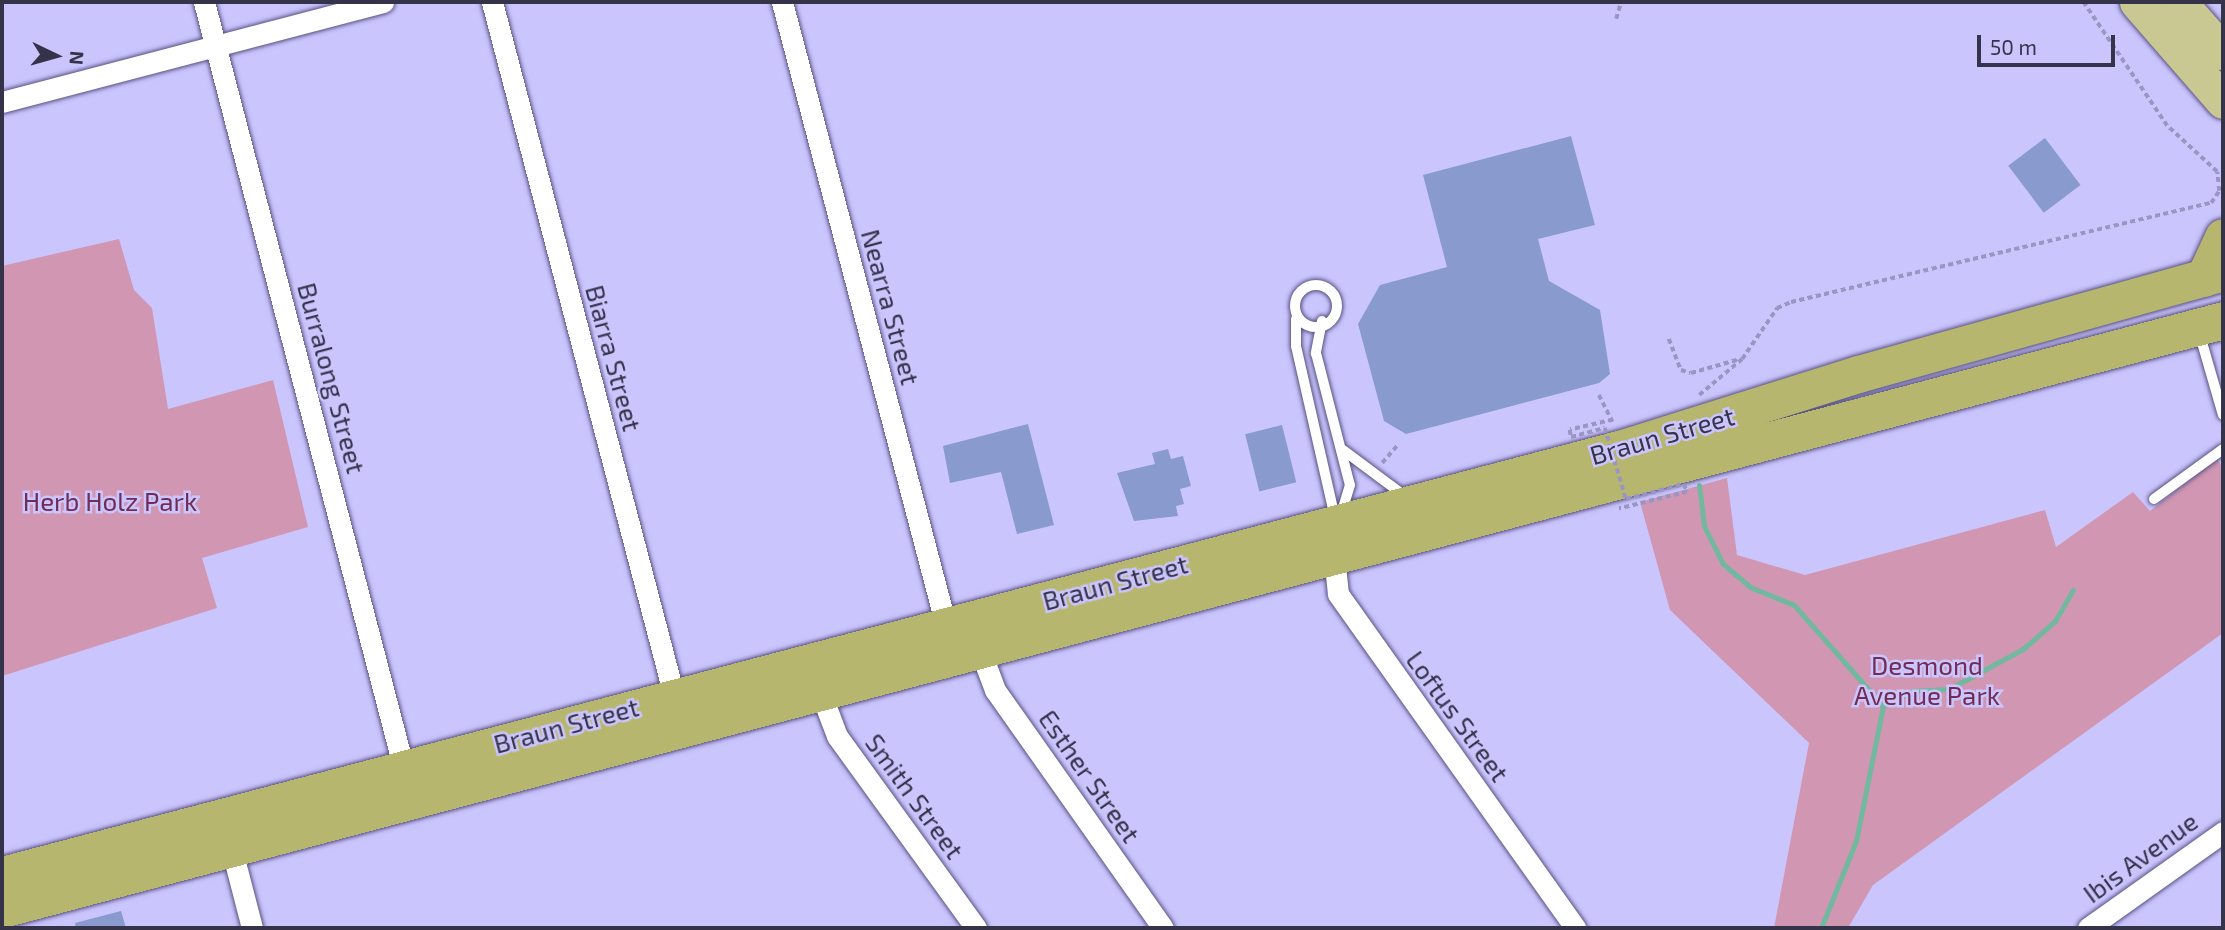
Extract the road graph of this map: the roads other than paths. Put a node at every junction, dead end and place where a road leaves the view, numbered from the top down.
1 (204, 2) edge
2 (383, 2) edge
3 (492, 2) edge
4 (782, 2) edge
5 (2137, 2) edge
6 (2179, 2) edge
7 (216, 45) junction
8 (2223, 52) edge
9 (2223, 101) edge
10 (2, 102) edge
11 (2223, 237) edge
12 (2213, 275) edge
13 (1296, 319) junction
14 (1322, 321) junction
15 (2210, 323) edge
16 (2223, 415) edge
17 (2223, 449) edge
18 (1343, 450) junction
19 (2154, 499) dead end
20 (1419, 502) junction
21 (1334, 541) junction
22 (946, 626) junction
23 (980, 650) junction
24 (820, 691) junction
25 (678, 712) junction
26 (404, 768) junction
27 (227, 832) junction
28 (2223, 832) edge
29 (2, 875) edge
30 (2, 909) edge
31 (252, 928) edge
32 (976, 928) edge
33 (1163, 928) edge
34 (1575, 928) edge
35 (2088, 928) edge

1 - 7 street, Burralong Street
2 - 7 street
3 - 25 street, Biarra Street
4 - 22 street, Nearra Street
5 - 9 main road
6 - 8 main road
7 - 10 street
7 - 26 street, Burralong Street
11 - 12 highway
12 - 20 highway, Braun Street
13 - 14 lane
13 - 14 lane
13 - 21 lane
14 - 18 lane
15 - 16 lane
15 - 21 highway, Braun Street
17 - 19 lane
18 - 20 lane
18 - 21 lane
20 - 21 highway, Braun Street
21 - 22 highway, Braun Street
21 - 23 highway, Braun Street
21 - 34 street, Loftus Street
22 - 25 highway, Braun Street
23 - 24 highway, Braun Street
23 - 33 street, Esther Street
24 - 25 highway, Braun Street
24 - 32 street, Smith Street
25 - 26 highway, Braun Street
25 - 27 highway, Braun Street
26 - 27 highway, Braun Street
27 - 29 highway, Braun Street
27 - 30 highway, Braun Street
27 - 31 street
28 - 35 street, Ibis Avenue

